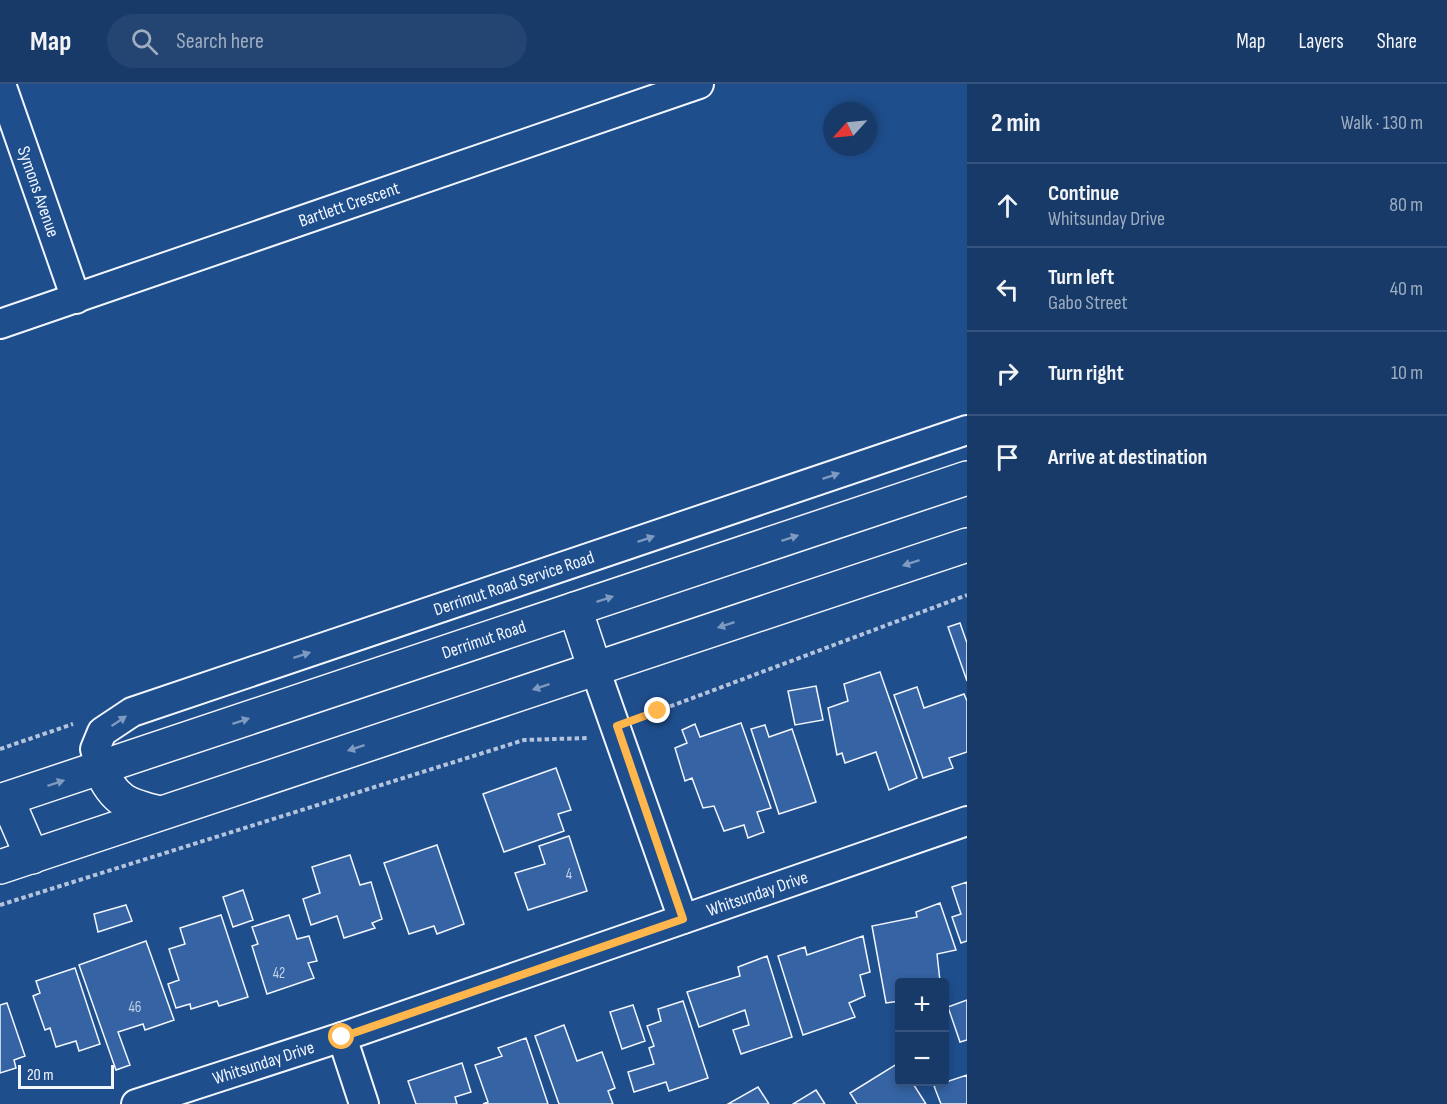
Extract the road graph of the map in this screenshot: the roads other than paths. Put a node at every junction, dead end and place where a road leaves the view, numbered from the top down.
1 (1, 84) edge
2 (699, 84) edge
3 (76, 299) junction
4 (0, 324) edge
5 (967, 430) edge
6 (967, 478) edge
7 (967, 545) edge
8 (575, 609) junction
9 (595, 669) junction
10 (100, 768) junction
11 (2, 794) edge
12 (160, 813) junction
13 (967, 821) edge
14 (32, 857) junction
15 (0, 867) edge
16 (683, 919) junction
17 (342, 1037) junction
18 (136, 1104) edge
19 (364, 1104) edge

1 - 3 street, Symons Avenue
2 - 3 street, Bartlett Crescent
3 - 4 street, Bartlett Crescent
10 -> 5 street, Derrimut Road Service Road
8 -> 6 highway, Derrimut Road
7 -> 9 highway
8 - 9 highway
10 -> 8 highway, Derrimut Road
9 -> 12 highway
9 - 16 street
11 -> 10 highway, Derrimut Road
10 - 12 highway
11 - 14 highway
12 - 14 highway
13 - 16 street, Whitsunday Drive
14 - 15 highway
16 - 17 street, Whitsunday Drive
17 - 18 street, Whitsunday Drive
17 - 19 street

